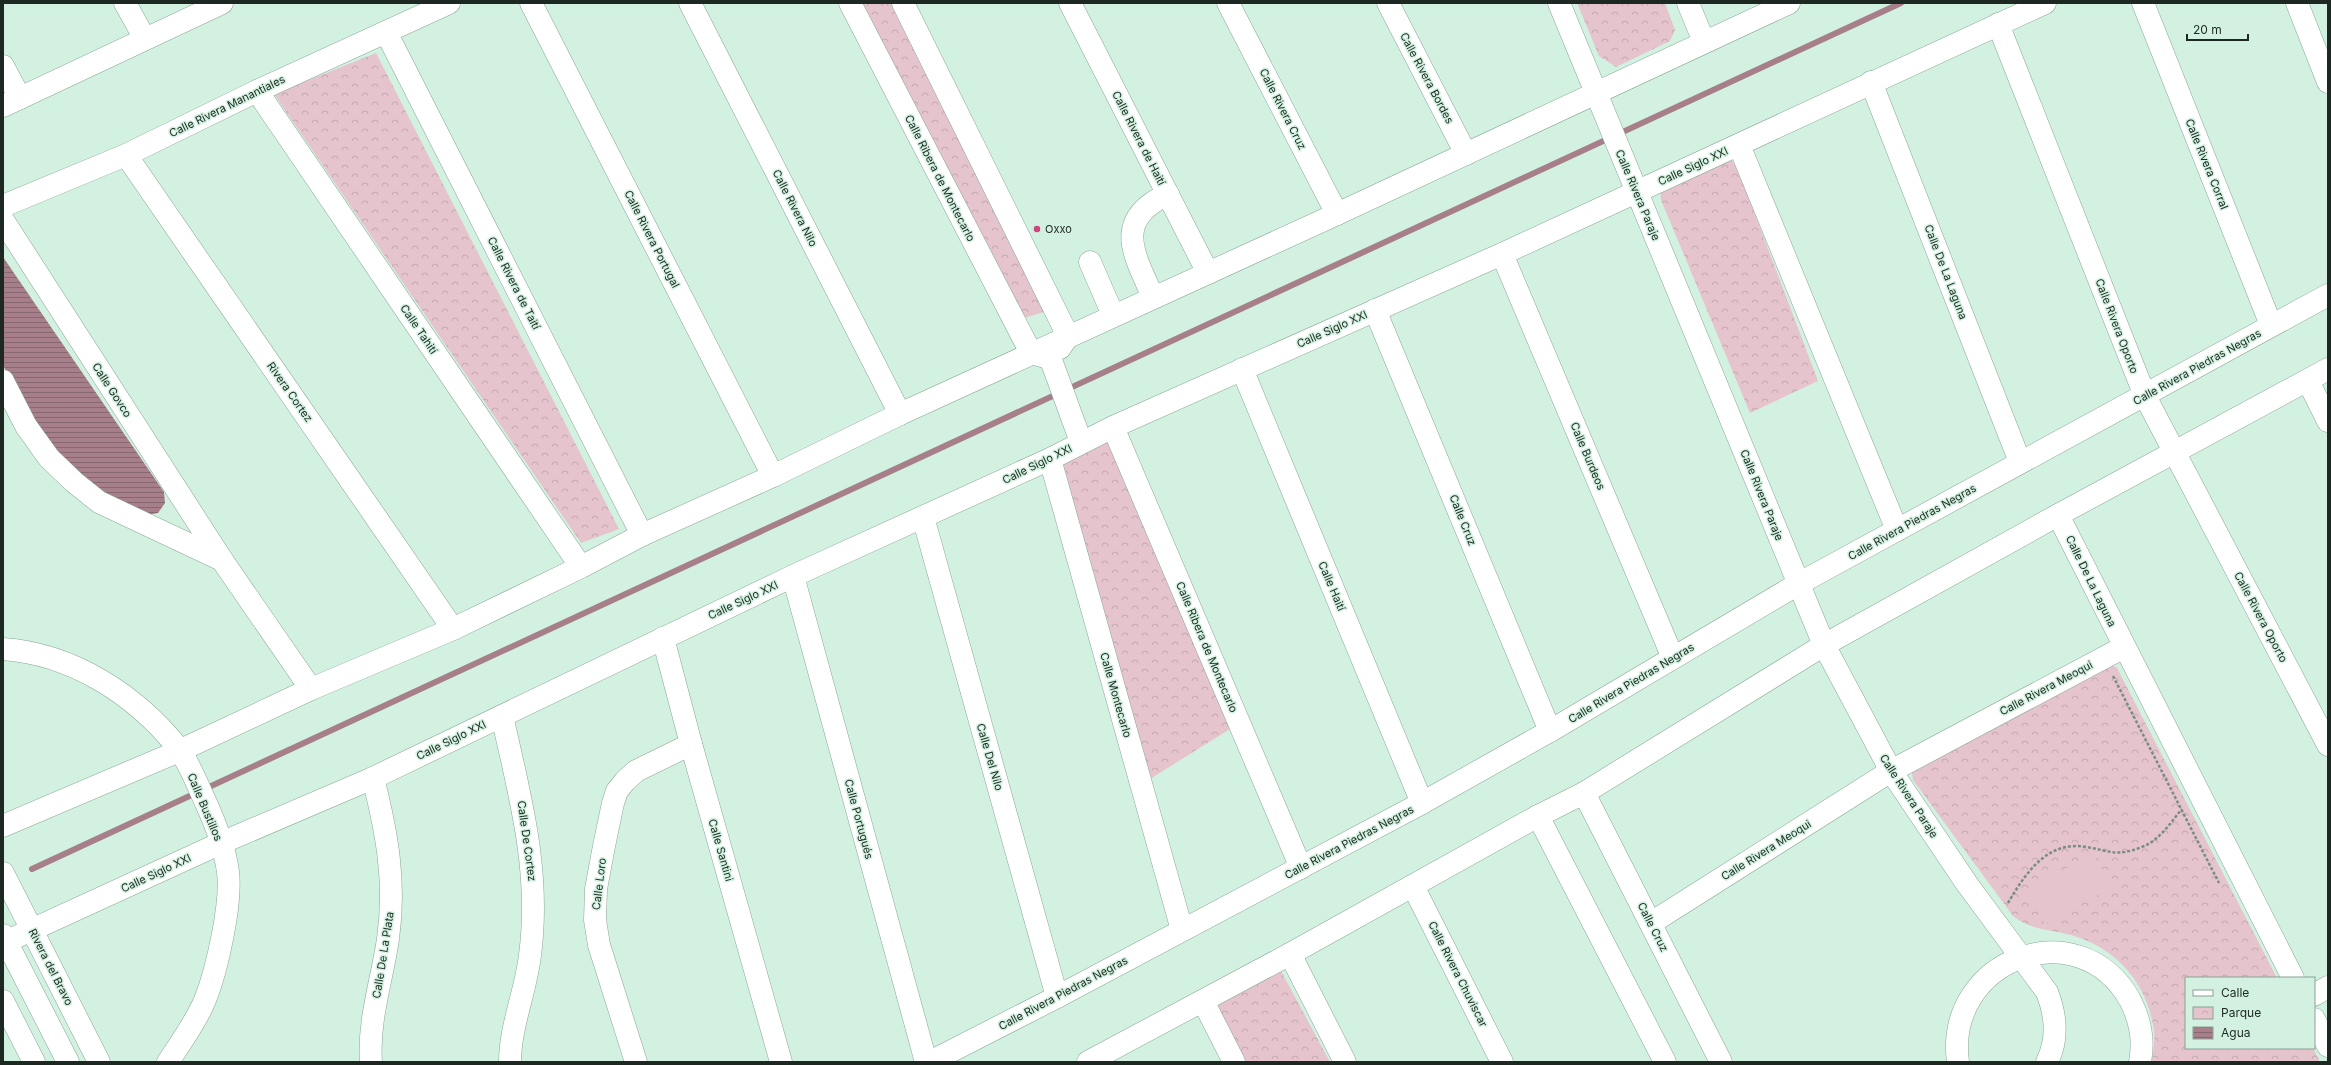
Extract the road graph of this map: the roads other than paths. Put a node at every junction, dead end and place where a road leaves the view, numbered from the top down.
1 (125, 3) edge
2 (222, 3) edge
3 (449, 3) edge
4 (531, 3) edge
5 (690, 3) edge
6 (850, 3) edge
7 (903, 3) edge
8 (1070, 3) edge
9 (1228, 3) edge
10 (1388, 3) edge
11 (1558, 3) edge
12 (1688, 3) edge
13 (1789, 3) edge
14 (2045, 3) edge
15 (2142, 3) edge
16 (2297, 3) edge
17 (1998, 24) junction
18 (386, 32) junction
19 (145, 39) junction
20 (1704, 42) junction
21 (3, 66) edge
22 (1871, 82) junction
23 (2328, 82) edge
24 (257, 91) junction
25 (1596, 93) junction
26 (12, 102) edge
27 (1739, 145) junction
28 (1466, 154) junction
29 (126, 156) junction
30 (1638, 193) junction
31 (1168, 194) junction
32 (3, 206) edge
33 (1337, 214) junction
34 (3, 220) edge
35 (1502, 254) junction
36 (1090, 262) dead end
37 (1208, 273) junction
38 (2328, 295) edge
39 (1153, 297) junction
40 (1375, 310) junction
41 (1114, 315) junction
42 (2271, 325) junction
43 (1068, 336) junction
44 (1031, 353) junction
45 (1052, 362) junction
46 (1242, 369) junction
47 (2328, 370) edge
48 (2308, 381) junction
49 (5, 390) edge
50 (2144, 396) junction
51 (900, 414) junction
52 (2328, 421) edge
53 (1113, 427) junction
54 (1081, 442) junction
55 (2174, 452) junction
56 (1050, 459) junction
57 (2020, 462) junction
58 (773, 476) junction
59 (2058, 514) junction
60 (923, 517) junction
61 (1897, 530) junction
62 (642, 535) junction
63 (222, 560) junction
64 (581, 567) junction
65 (794, 576) junction
66 (1798, 584) junction
67 (453, 629) junction
68 (663, 638) junction
69 (1824, 645) junction
70 (2124, 647) junction
71 (3, 649) edge
72 (1673, 658) junction
73 (311, 689) junction
74 (502, 716) junction
75 (1550, 731) junction
76 (690, 744) junction
77 (2328, 745) edge
78 (184, 760) junction
79 (1891, 771) junction
80 (373, 778) junction
81 (1584, 793) junction
82 (1422, 803) junction
83 (1538, 816) junction
84 (3, 826) edge
85 (221, 843) junction
86 (1301, 868) junction
87 (3, 873) edge
88 (1413, 886) junction
89 (1651, 923) junction
90 (32, 930) junction
91 (1182, 930) junction
92 (4, 940) edge
93 (1290, 954) junction
94 (2021, 957) junction
95 (2291, 977) edge
96 (2328, 987) edge
97 (2315, 994) edge
98 (1057, 997) junction
99 (1203, 1000) junction
100 (3, 1001) edge
101 (2315, 1022) edge
102 (2328, 1046) edge
103 (34, 1062) edge
104 (68, 1062) edge
105 (99, 1062) edge
106 (168, 1062) edge
107 (370, 1062) edge
108 (510, 1062) edge
109 (636, 1062) edge
110 (781, 1062) edge
111 (926, 1062) edge
112 (930, 1062) edge
113 (1088, 1062) edge
114 (1234, 1062) edge
115 (1346, 1062) edge
116 (1502, 1062) edge
117 (1665, 1062) edge
118 (1721, 1062) edge
119 (1958, 1062) edge
120 (2047, 1062) edge
121 (2140, 1062) edge

1 - 19 street
2 - 19 street
3 - 18 street, Calle Rivera Manantiales
4 - 58 street, Calle Rivera Portugal
5 - 51 street, Calle Rivera Nilo
6 - 44 street, Calle Ribera de Montecarlo
7 - 43 street
8 - 31 street, Calle Rivera de Haití
9 - 33 street, Calle Rivera Cruz
10 - 28 street, Calle Rivera Bordes
11 - 25 street, Calle Rivera Paraje
12 - 20 street
13 - 20 street
14 - 17 street, Calle Siglo XXI
15 - 42 street, Calle Rivera Corral
16 - 23 street
17 - 22 street, Calle Siglo XXI
17 - 50 street, Calle Rivera Oporto
18 - 24 street, Calle Rivera Manantiales
18 - 62 street, Calle Rivera de Taití
19 - 26 street
20 - 25 street
21 - 26 street
22 - 27 street, Calle Siglo XXI
22 - 57 street, Calle De La Laguna
24 - 29 street, Calle Rivera Manantiales
24 - 64 street, Calle Tahití
25 - 28 street
25 - 30 street, Calle Rivera Paraje
27 - 30 street, Calle Siglo XXI
27 - 61 street
28 - 33 street
29 - 32 street, Calle Rivera Manantiales
29 - 67 street, Rivera Cortez
30 - 35 street, Calle Siglo XXI
30 - 66 street, Calle Rivera Paraje
31 - 37 street, Calle Rivera de Haití
31 - 39 street
33 - 37 street
34 - 63 street, Calle Govco
35 - 40 street, Calle Siglo XXI
35 - 72 street, Calle Burdeos
36 - 41 street
37 - 39 street
38 - 42 street, Calle Rivera Piedras Negras
39 - 41 street
40 - 46 street, Calle Siglo XXI
40 - 75 street, Calle Cruz
41 - 43 street
42 - 50 street, Calle Rivera Piedras Negras
43 - 44 street
43 - 45 street
44 - 45 street
44 - 51 street
45 - 54 street
46 - 53 street, Calle Siglo XXI
46 - 82 street, Calle Haití
47 - 48 street
48 - 52 street
48 - 55 street
49 - 63 street
50 - 55 street, Calle Rivera Oporto
50 - 57 street, Calle Rivera Piedras Negras
51 - 58 street
53 - 54 street, Calle Siglo XXI
53 - 86 street, Calle Ribera de Montecarlo
54 - 56 street, Calle Siglo XXI
55 - 59 street
55 - 77 street, Calle Rivera Oporto
56 - 60 street, Calle Siglo XXI
56 - 91 street, Calle Montecarlo
57 - 61 street, Calle Rivera Piedras Negras
58 - 62 street
59 - 69 street
59 - 70 street, Calle De La Laguna
60 - 65 street, Calle Siglo XXI
60 - 98 street, Calle Del Nilo
61 - 66 street, Calle Rivera Piedras Negras
62 - 64 street
63 - 73 street, Calle Govco
64 - 67 street
65 - 68 street, Calle Siglo XXI
65 - 111 street, Calle Portugués
66 - 69 street, Calle Rivera Paraje
66 - 72 street, Calle Rivera Piedras Negras
67 - 73 street
68 - 74 street, Calle Siglo XXI
68 - 76 street, Calle Santini
69 - 79 street, Calle Rivera Paraje
69 - 81 street
70 - 79 street, Calle Rivera Meoqui
70 - 95 street
71 - 78 street, Calle Bustillos
72 - 75 street, Calle Rivera Piedras Negras
73 - 78 street
74 - 80 street, Calle Siglo XXI
74 - 108 street, Calle De Cortez
75 - 82 street, Calle Rivera Piedras Negras
76 - 109 street, Calle Loro
76 - 110 street, Calle Santini
78 - 84 street
78 - 85 street, Calle Bustillos
79 - 89 street, Calle Rivera Meoqui
79 - 94 street, Calle Rivera Paraje
80 - 85 street, Calle Siglo XXI
80 - 107 street, Calle De La Plata
81 - 83 street
81 - 89 street, Calle Cruz
82 - 86 street, Calle Rivera Piedras Negras
83 - 88 street
83 - 117 street
85 - 90 street, Calle Siglo XXI
85 - 106 street, Calle Bustillos
86 - 91 street, Calle Rivera Piedras Negras
87 - 90 street, Rivera del Bravo
88 - 93 street
88 - 116 street, Calle Rivera Chuviscar
89 - 118 street, Calle Cruz
90 - 92 street, Calle Siglo XXI
90 - 105 street, Rivera del Bravo
91 - 98 street, Calle Rivera Piedras Negras
92 - 104 street
93 - 99 street
93 - 115 street
94 - 119 street
94 - 120 street, Calle Rivera Paraje
94 - 121 street
96 - 97 street
98 - 112 street, Calle Rivera Piedras Negras
99 - 113 street
99 - 114 street
100 - 103 street
101 - 102 street

